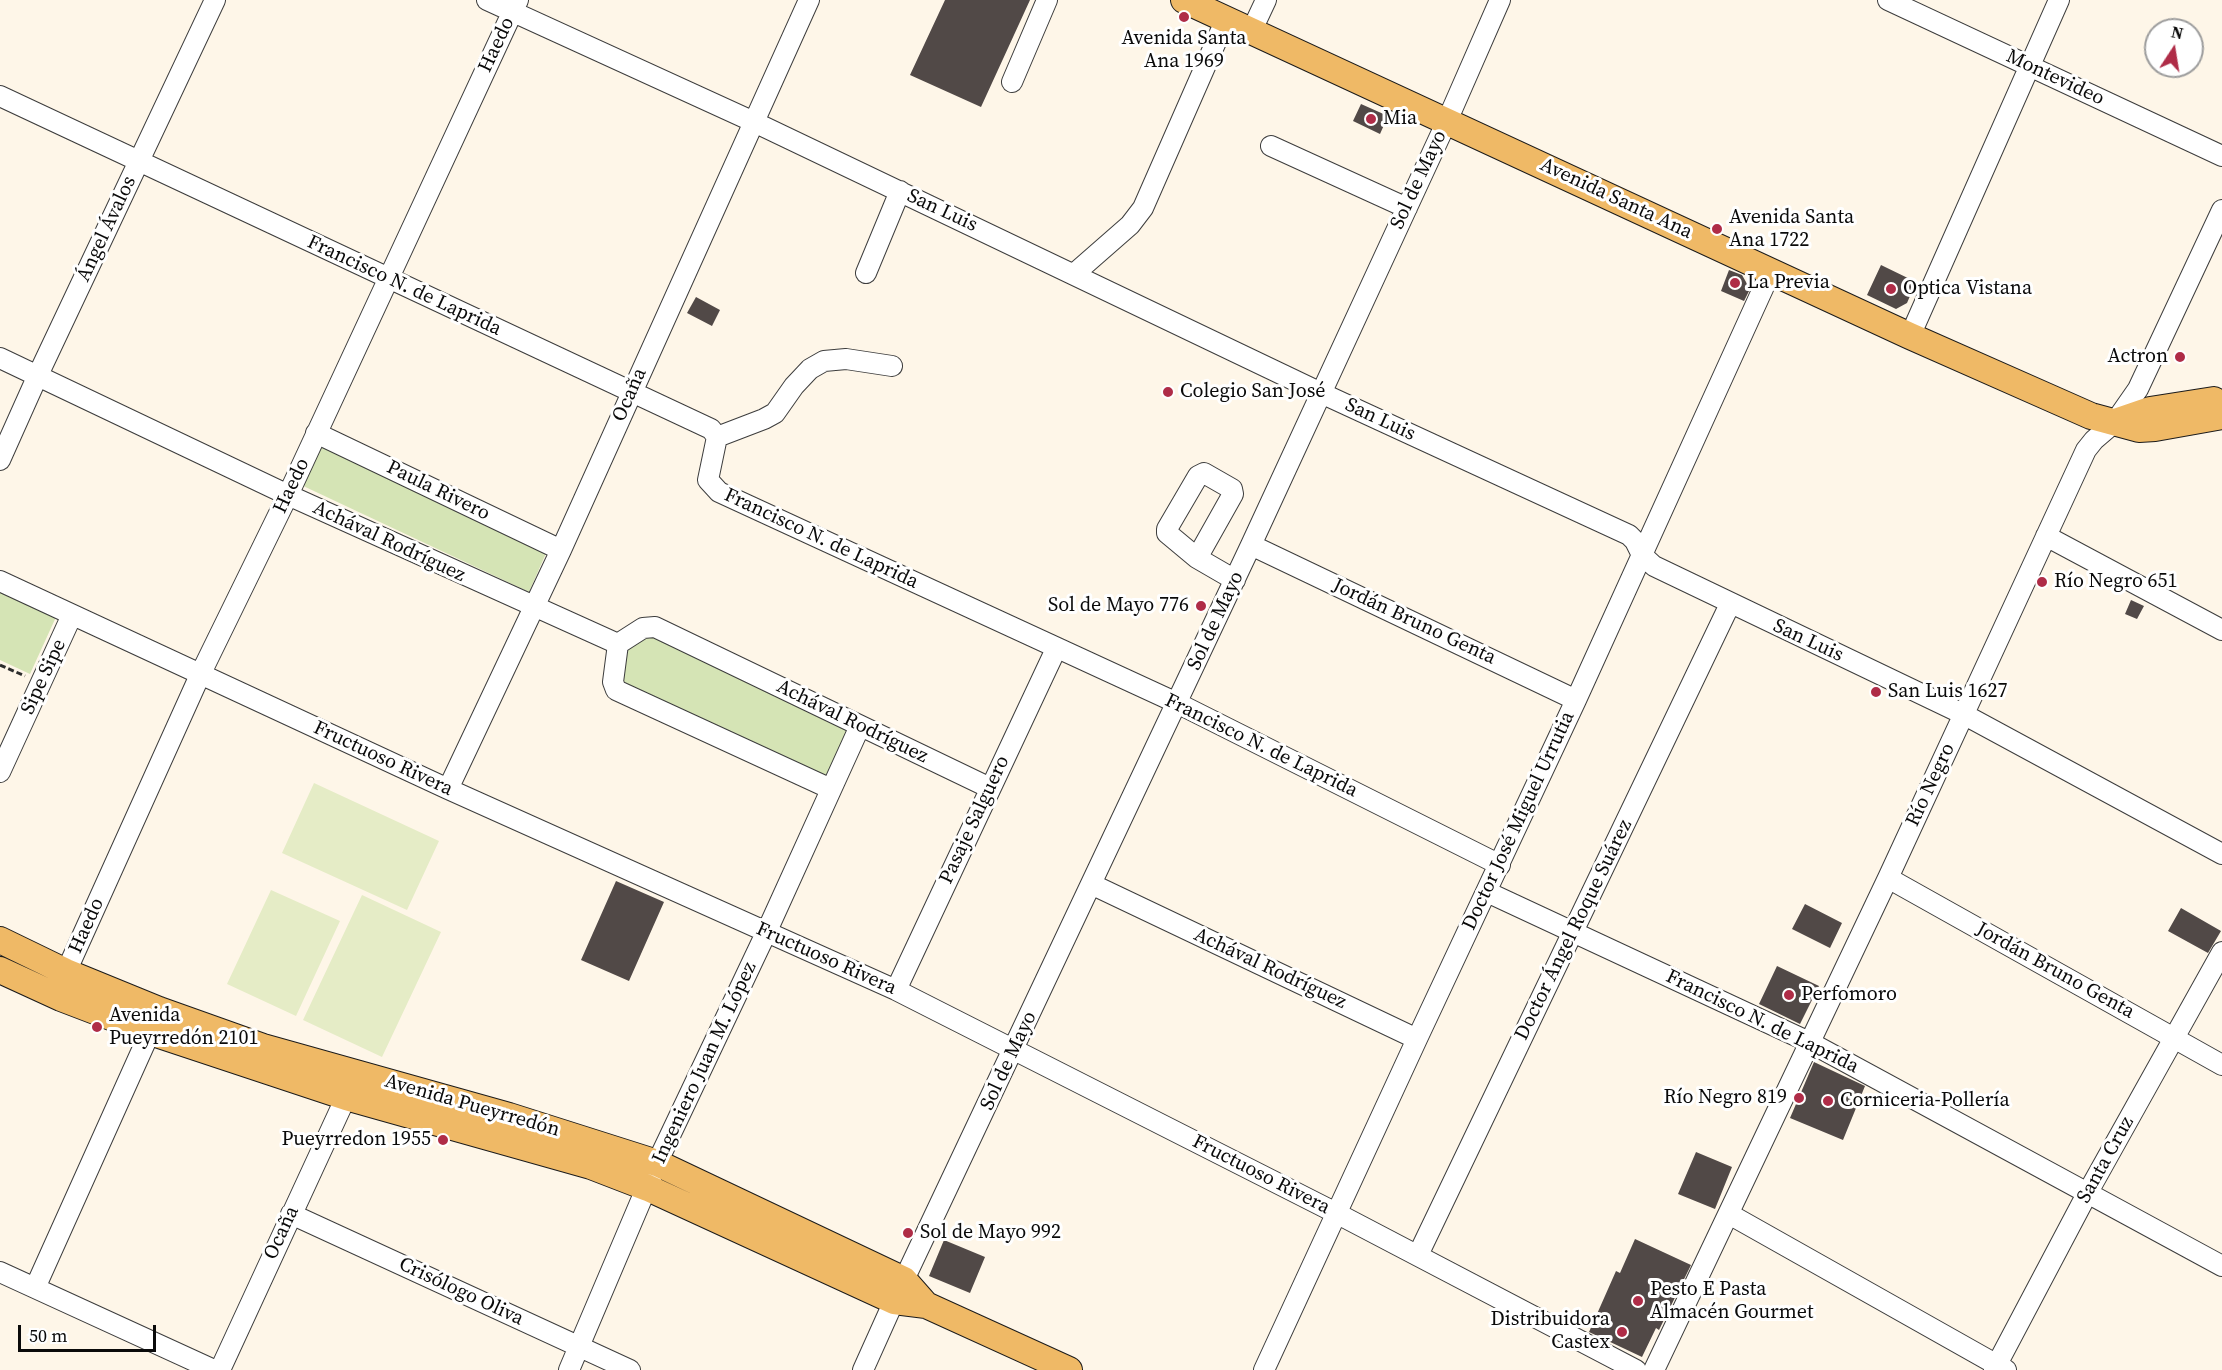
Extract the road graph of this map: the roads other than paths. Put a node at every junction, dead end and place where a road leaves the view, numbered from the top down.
1 (215, 0) edge
2 (487, 0) edge
3 (809, 0) edge
4 (1047, 0) edge
5 (1184, 0) edge
6 (1266, 0) edge
7 (1500, 0) edge
8 (1888, 0) edge
9 (2059, 0) edge
10 (516, 6) edge
11 (1226, 19) junction
12 (1251, 32) junction
13 (2029, 66) junction
14 (1012, 82) dead end
15 (0, 96) edge
16 (1447, 121) junction
17 (754, 122) junction
18 (1271, 146) dead end
19 (2222, 156) edge
20 (139, 161) junction
21 (900, 191) junction
22 (1407, 208) junction
23 (2222, 210) edge
24 (1771, 271) junction
25 (866, 273) dead end
26 (1074, 274) junction
27 (388, 278) junction
28 (1910, 336) junction
29 (0, 358) edge
30 (892, 366) dead end
31 (38, 375) junction
32 (631, 392) junction
33 (1322, 393) junction
34 (2222, 399) edge
35 (2222, 416) edge
36 (2115, 422) junction
37 (316, 433) junction
38 (717, 437) junction
39 (0, 460) edge
40 (288, 495) junction
41 (2046, 536) junction
42 (1251, 545) junction
43 (561, 550) junction
44 (1642, 555) junction
45 (1197, 558) dead end
46 (1235, 580) junction
47 (0, 581) edge
48 (1730, 604) junction
49 (534, 608) junction
50 (72, 615) junction
51 (2222, 630) edge
52 (618, 644) junction
53 (1056, 649) junction
54 (200, 675) junction
55 (1576, 700) junction
56 (1177, 703) junction
57 (1963, 714) junction
58 (860, 726) junction
59 (0, 772) edge
60 (990, 788) junction
61 (448, 789) junction
62 (831, 789) junction
63 (2222, 854) edge
64 (1500, 865) junction
65 (1888, 878) junction
66 (1091, 884) junction
67 (1487, 892) junction
68 (1573, 932) junction
69 (766, 933) junction
70 (0, 940) edge
71 (2222, 952) edge
72 (0, 970) edge
73 (66, 972) junction
74 (896, 990) junction
75 (155, 1021) junction
76 (2173, 1037) junction
77 (1417, 1039) junction
78 (1809, 1042) junction
79 (1014, 1051) junction
80 (2222, 1065) edge
81 (346, 1097) junction
82 (657, 1163) junction
83 (648, 1188) junction
84 (2088, 1192) junction
85 (291, 1214) junction
86 (1338, 1214) junction
87 (1729, 1214) junction
88 (1418, 1255) junction
89 (2222, 1266) edge
90 (0, 1272) edge
91 (35, 1288) junction
92 (899, 1290) junction
93 (579, 1347) junction
94 (1999, 1368) edge
95 (214, 1370) edge
96 (220, 1370) edge
97 (569, 1370) edge
98 (630, 1370) edge
99 (863, 1370) edge
100 (1070, 1370) edge
101 (1264, 1370) edge
102 (1636, 1370) edge
103 (1654, 1370) edge

1 - 20 street, Ángel Ávalos
2 - 10 street, San Luis
3 - 17 street, Ocaña
4 - 14 street
5 - 11 main road, Avenida Santa Ana
6 - 12 street
7 - 16 street, Sol de Mayo
8 - 13 street, Montevideo
9 - 13 street
10 - 17 street, San Luis
10 - 27 street, Haedo
11 - 12 main road, Avenida Santa Ana
11 - 26 street
12 - 16 main road, Avenida Santa Ana
13 - 19 street, Montevideo
13 - 28 street
15 - 20 street, Francisco N. de Laprida
16 - 22 street, Sol de Mayo
16 - 24 main road, Avenida Santa Ana
17 - 21 street, San Luis
17 - 32 street, Ocaña
18 - 22 street
20 - 27 street, Francisco N. de Laprida
20 - 31 street, Ángel Ávalos
21 - 25 street
21 - 26 street, San Luis
22 - 33 street, Sol de Mayo
23 - 36 street, Río Negro
24 - 28 main road, Avenida Santa Ana
24 - 44 street, Doctor José Miguel Urrutia
26 - 33 street, San Luis
27 - 32 street, Francisco N. de Laprida
27 - 37 street, Haedo
28 - 36 main road, Avenida Santa Ana
29 - 31 street, Achával Rodríguez
30 - 38 street
31 - 39 street, Ángel Ávalos
31 - 40 street, Achával Rodríguez
32 - 38 street, Francisco N. de Laprida
32 - 43 street, Ocaña
33 - 42 street, Sol de Mayo
33 - 44 street, San Luis
34 - 36 main road
35 - 36 main road, Avenida Santa Ana
36 - 41 street, Río Negro
37 - 40 street, Haedo
37 - 43 street, Paula Rivero
38 - 53 street, Francisco N. de Laprida
40 - 49 street, Achával Rodríguez
40 - 54 street, Haedo
41 - 51 street
41 - 57 street, Río Negro
42 - 46 street, Sol de Mayo
42 - 55 street, Jordán Bruno Genta
43 - 49 street, Ocaña
44 - 48 street, San Luis
44 - 55 street, Doctor José Miguel Urrutia
45 - 46 street
46 - 56 street, Sol de Mayo
47 - 50 street, Fructuoso Rivera
48 - 57 street, San Luis
48 - 68 street, Doctor Ángel Roque Suárez
49 - 52 street, Achával Rodríguez
49 - 61 street, Ocaña
50 - 54 street, Fructuoso Rivera
50 - 59 street, Sipe Sipe
52 - 58 street, Achával Rodríguez
52 - 62 street
53 - 56 street, Francisco N. de Laprida
53 - 60 street, Pasaje Salguero
54 - 61 street, Fructuoso Rivera
54 - 73 street, Haedo
55 - 64 street, Doctor José Miguel Urrutia
56 - 64 street, Francisco N. de Laprida
56 - 66 street, Sol de Mayo
57 - 63 street, San Luis
57 - 65 street, Río Negro
58 - 60 street, Achával Rodríguez
58 - 62 street, Ingeniero Juan M. López
60 - 74 street, Pasaje Salguero
61 - 69 street, Fructuoso Rivera
62 - 69 street, Ingeniero Juan M. López
64 - 67 street, Doctor José Miguel Urrutia
65 - 76 street, Jordán Bruno Genta
65 - 78 street, Río Negro
66 - 77 street, Achával Rodríguez
66 - 79 street, Sol de Mayo
67 - 68 street, Francisco N. de Laprida
67 - 77 street, Doctor José Miguel Urrutia
68 - 78 street, Francisco N. de Laprida
68 - 88 street, Doctor Ángel Roque Suárez
69 - 74 street, Fructuoso Rivera
69 - 82 street, Ingeniero Juan M. López
70 - 73 main road, Avenida Pueyrredón
71 - 76 street, Santa Cruz
72 - 75 main road, Avenida Pueyrredón
73 - 75 main road, Avenida Pueyrredón
74 - 79 street, Fructuoso Rivera
75 - 81 main road, Avenida Pueyrredón
75 - 82 main road, Avenida Pueyrredón
75 - 91 street
76 - 80 street, Jordán Bruno Genta
76 - 84 street, Santa Cruz
77 - 86 street, Doctor José Miguel Urrutia
78 - 84 street, Francisco N. de Laprida
78 - 87 street, Río Negro
79 - 86 street, Fructuoso Rivera
79 - 92 street, Sol de Mayo
81 - 83 main road, Avenida Pueyrredón
81 - 85 street, Ocaña
82 - 83 street, Ingeniero Juan M. López
82 - 92 main road, Avenida Pueyrredón
83 - 92 main road, Avenida Pueyrredón
83 - 93 street, Ingeniero Juan M. López
84 - 89 street, Francisco N. de Laprida
84 - 94 street, Santa Cruz
85 - 93 street, Crisólogo Oliva
85 - 96 street, Ocaña
86 - 88 street, Fructuoso Rivera
86 - 101 street, Doctor José Miguel Urrutia
87 - 94 street
87 - 103 street, Río Negro
88 - 102 street, Fructuoso Rivera
90 - 91 street
91 - 95 street
92 - 99 street, Sol de Mayo
92 - 100 main road, Avenida Pueyrredón
93 - 97 street, Ingeniero Juan M. López
93 - 98 street, Crisólogo Oliva

